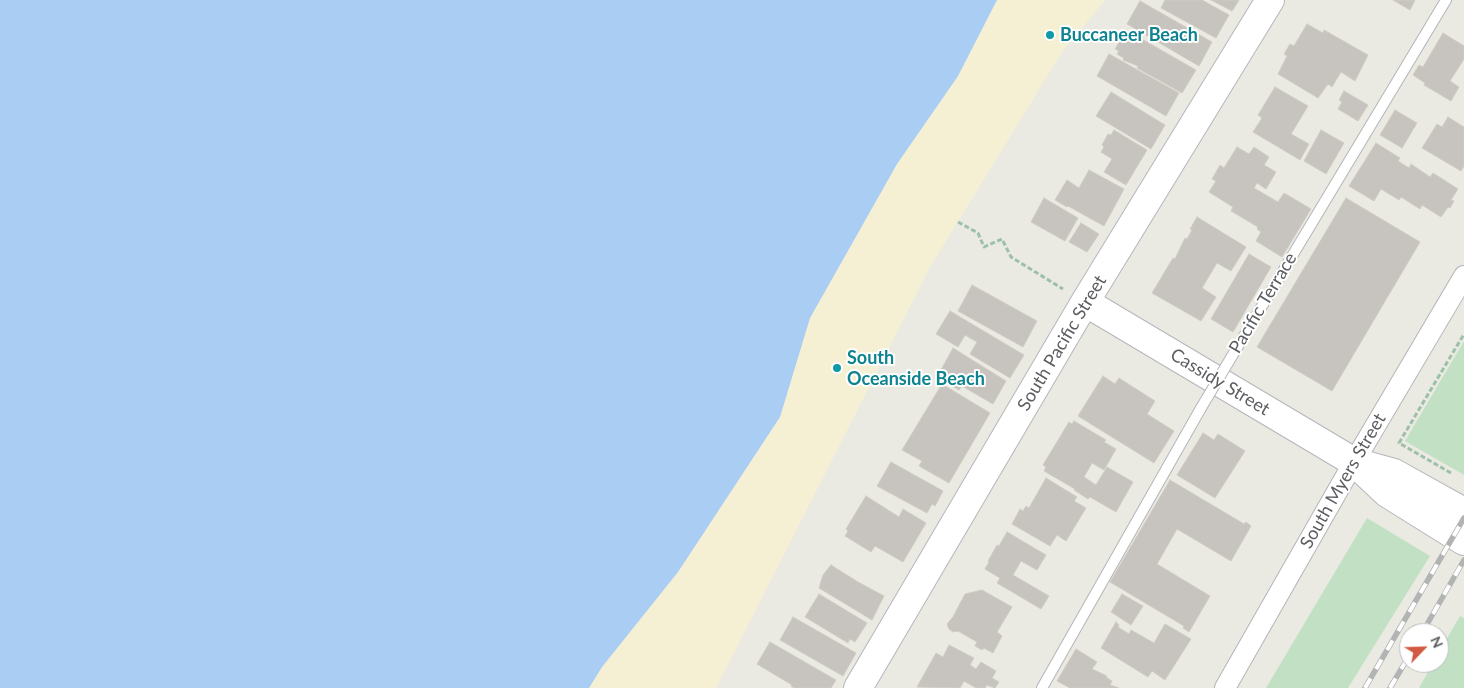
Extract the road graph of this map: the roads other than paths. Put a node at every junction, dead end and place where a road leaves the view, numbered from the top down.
1 (1270, 0) edge
2 (1446, 0) edge
3 (1464, 276) edge
4 (1086, 302) junction
5 (1354, 462) junction
6 (1461, 529) edge
7 (858, 688) edge
8 (1042, 688) edge
9 (1224, 688) edge

1 - 4 main road, South Pacific Street
2 - 8 lane, Pacific Terrace, bridge
3 - 5 street, South Myers Street
4 - 5 main road, Cassidy Street
4 - 7 main road, South Pacific Street
5 - 6 main road, Cassidy Street
5 - 9 street, South Myers Street

